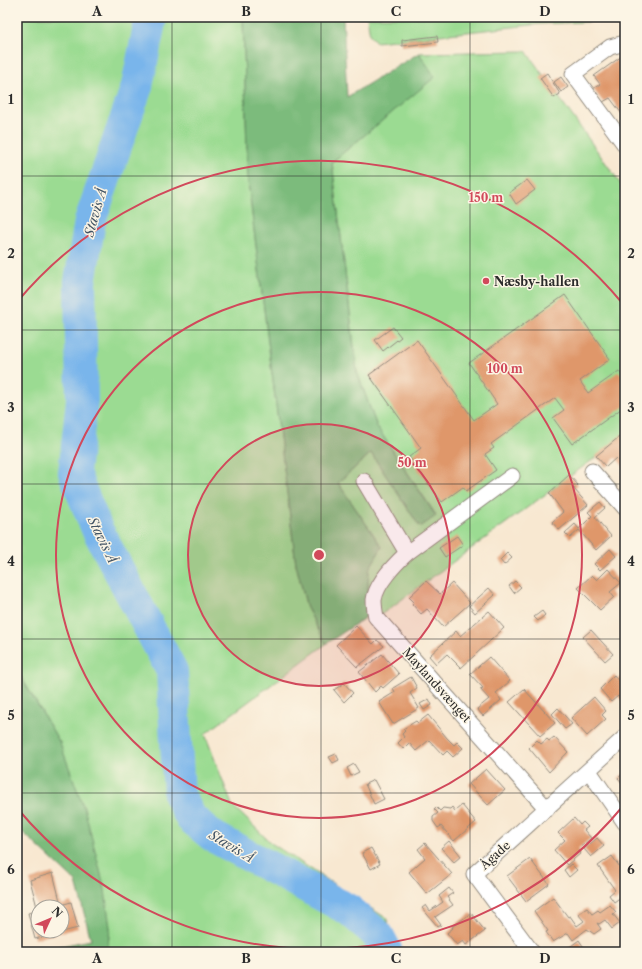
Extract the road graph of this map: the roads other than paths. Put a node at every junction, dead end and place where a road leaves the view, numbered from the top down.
1 (625, 43) edge
2 (625, 145) edge
3 (592, 471) dead end
4 (512, 476) dead end
5 (364, 481) dead end
6 (625, 508) edge
7 (407, 553) junction
8 (625, 737) edge
9 (589, 771) junction
10 (547, 809) junction
11 (625, 823) edge
12 (532, 952) edge

1 - 2 street
3 - 6 street
4 - 7 street, Maylandsvænget
5 - 7 street
7 - 10 street, Maylandsvænget
8 - 9 street, Ågade
9 - 10 street, Ågade
9 - 11 street
10 - 12 street, Ågade

